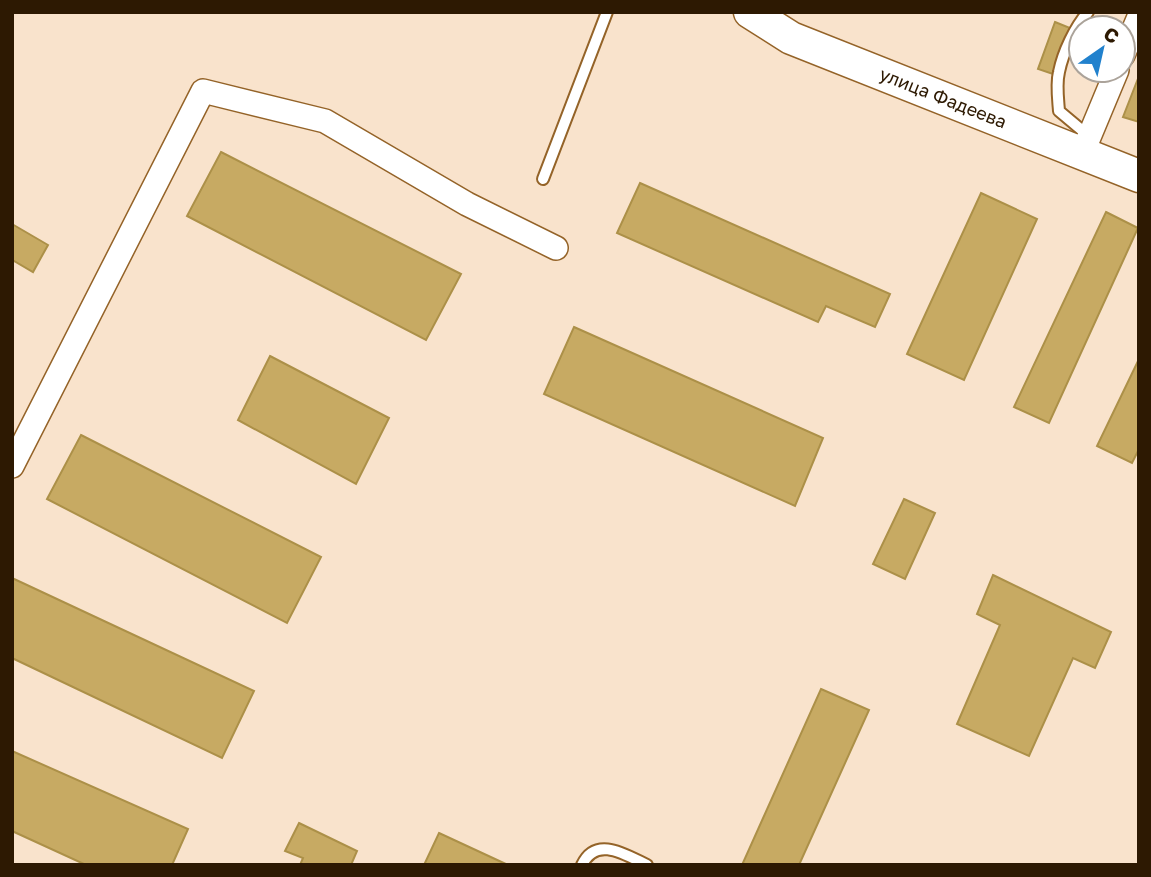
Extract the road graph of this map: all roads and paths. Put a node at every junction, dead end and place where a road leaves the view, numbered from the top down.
1 (607, 12) edge
2 (750, 12) edge
3 (1088, 12) edge
4 (1111, 84) edge
5 (1086, 145) junction
6 (1139, 176) edge
7 (542, 179) dead end
8 (556, 248) dead end
9 (12, 466) edge
10 (582, 865) edge
11 (647, 865) edge

1 - 7 lane
2 - 5 main road, улица Фадеева
3 - 5 lane
4 - 5 street
5 - 6 main road, улица Фадеева
8 - 9 street
10 - 11 lane

